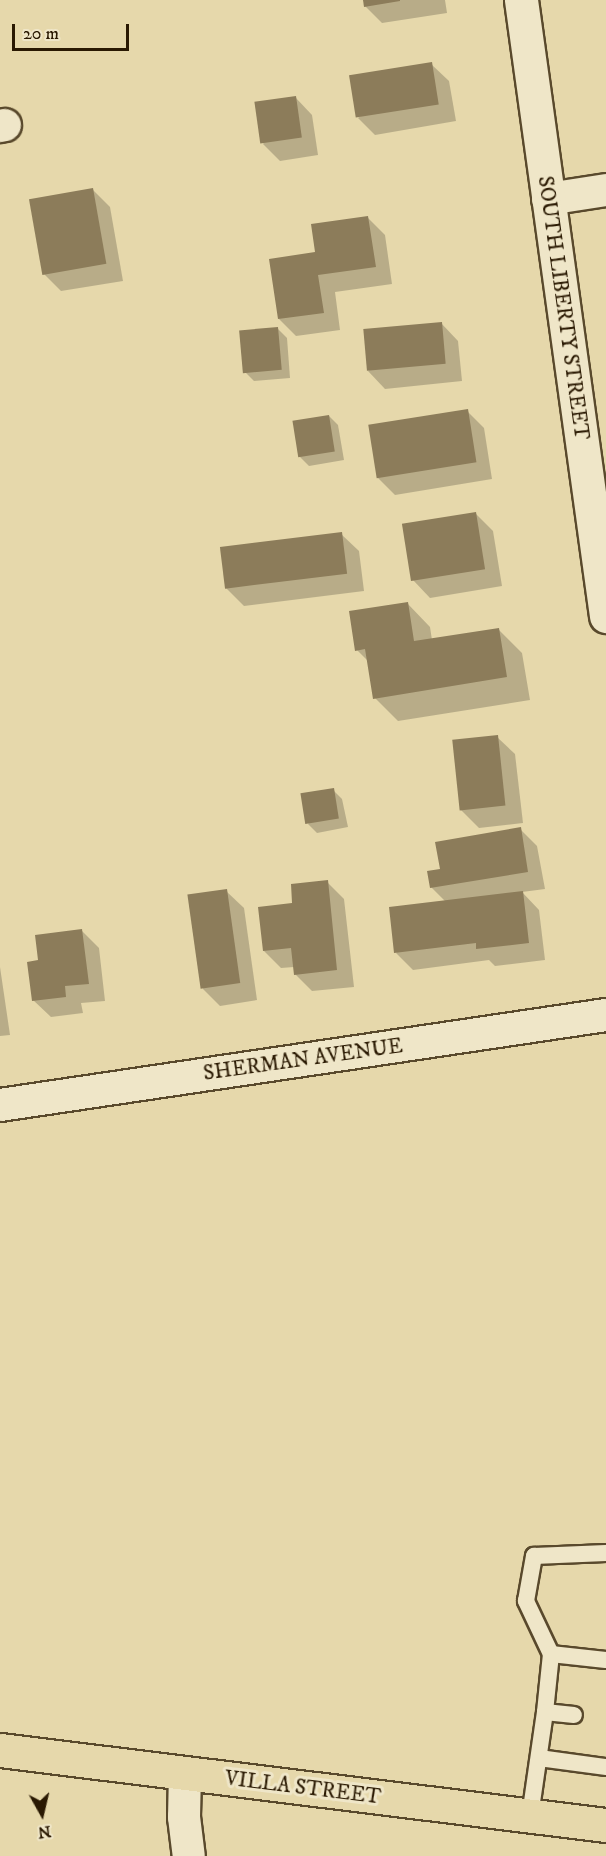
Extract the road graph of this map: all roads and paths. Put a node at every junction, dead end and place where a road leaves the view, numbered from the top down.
1 (521, 0) edge
2 (606, 190) edge
3 (548, 199) junction
4 (606, 616) edge
5 (606, 1016) edge
6 (0, 1105) edge
7 (606, 1553) edge
8 (551, 1654) junction
9 (606, 1660) edge
10 (545, 1712) junction
11 (574, 1715) dead end
12 (0, 1750) edge
13 (539, 1758) junction
14 (606, 1767) edge
15 (185, 1773) junction
16 (530, 1816) junction
17 (606, 1825) edge
18 (189, 1856) edge

1 - 3 main road, SOUTH LIBERTY STREET
2 - 3 street
3 - 4 main road, SOUTH LIBERTY STREET
5 - 6 street, SHERMAN AVENUE
7 - 8 lane
8 - 9 lane
8 - 10 lane
10 - 11 lane
10 - 13 lane
12 - 15 main road, VILLA STREET
13 - 14 lane
13 - 16 lane
15 - 16 main road, VILLA STREET
15 - 18 street
16 - 17 main road, VILLA STREET

